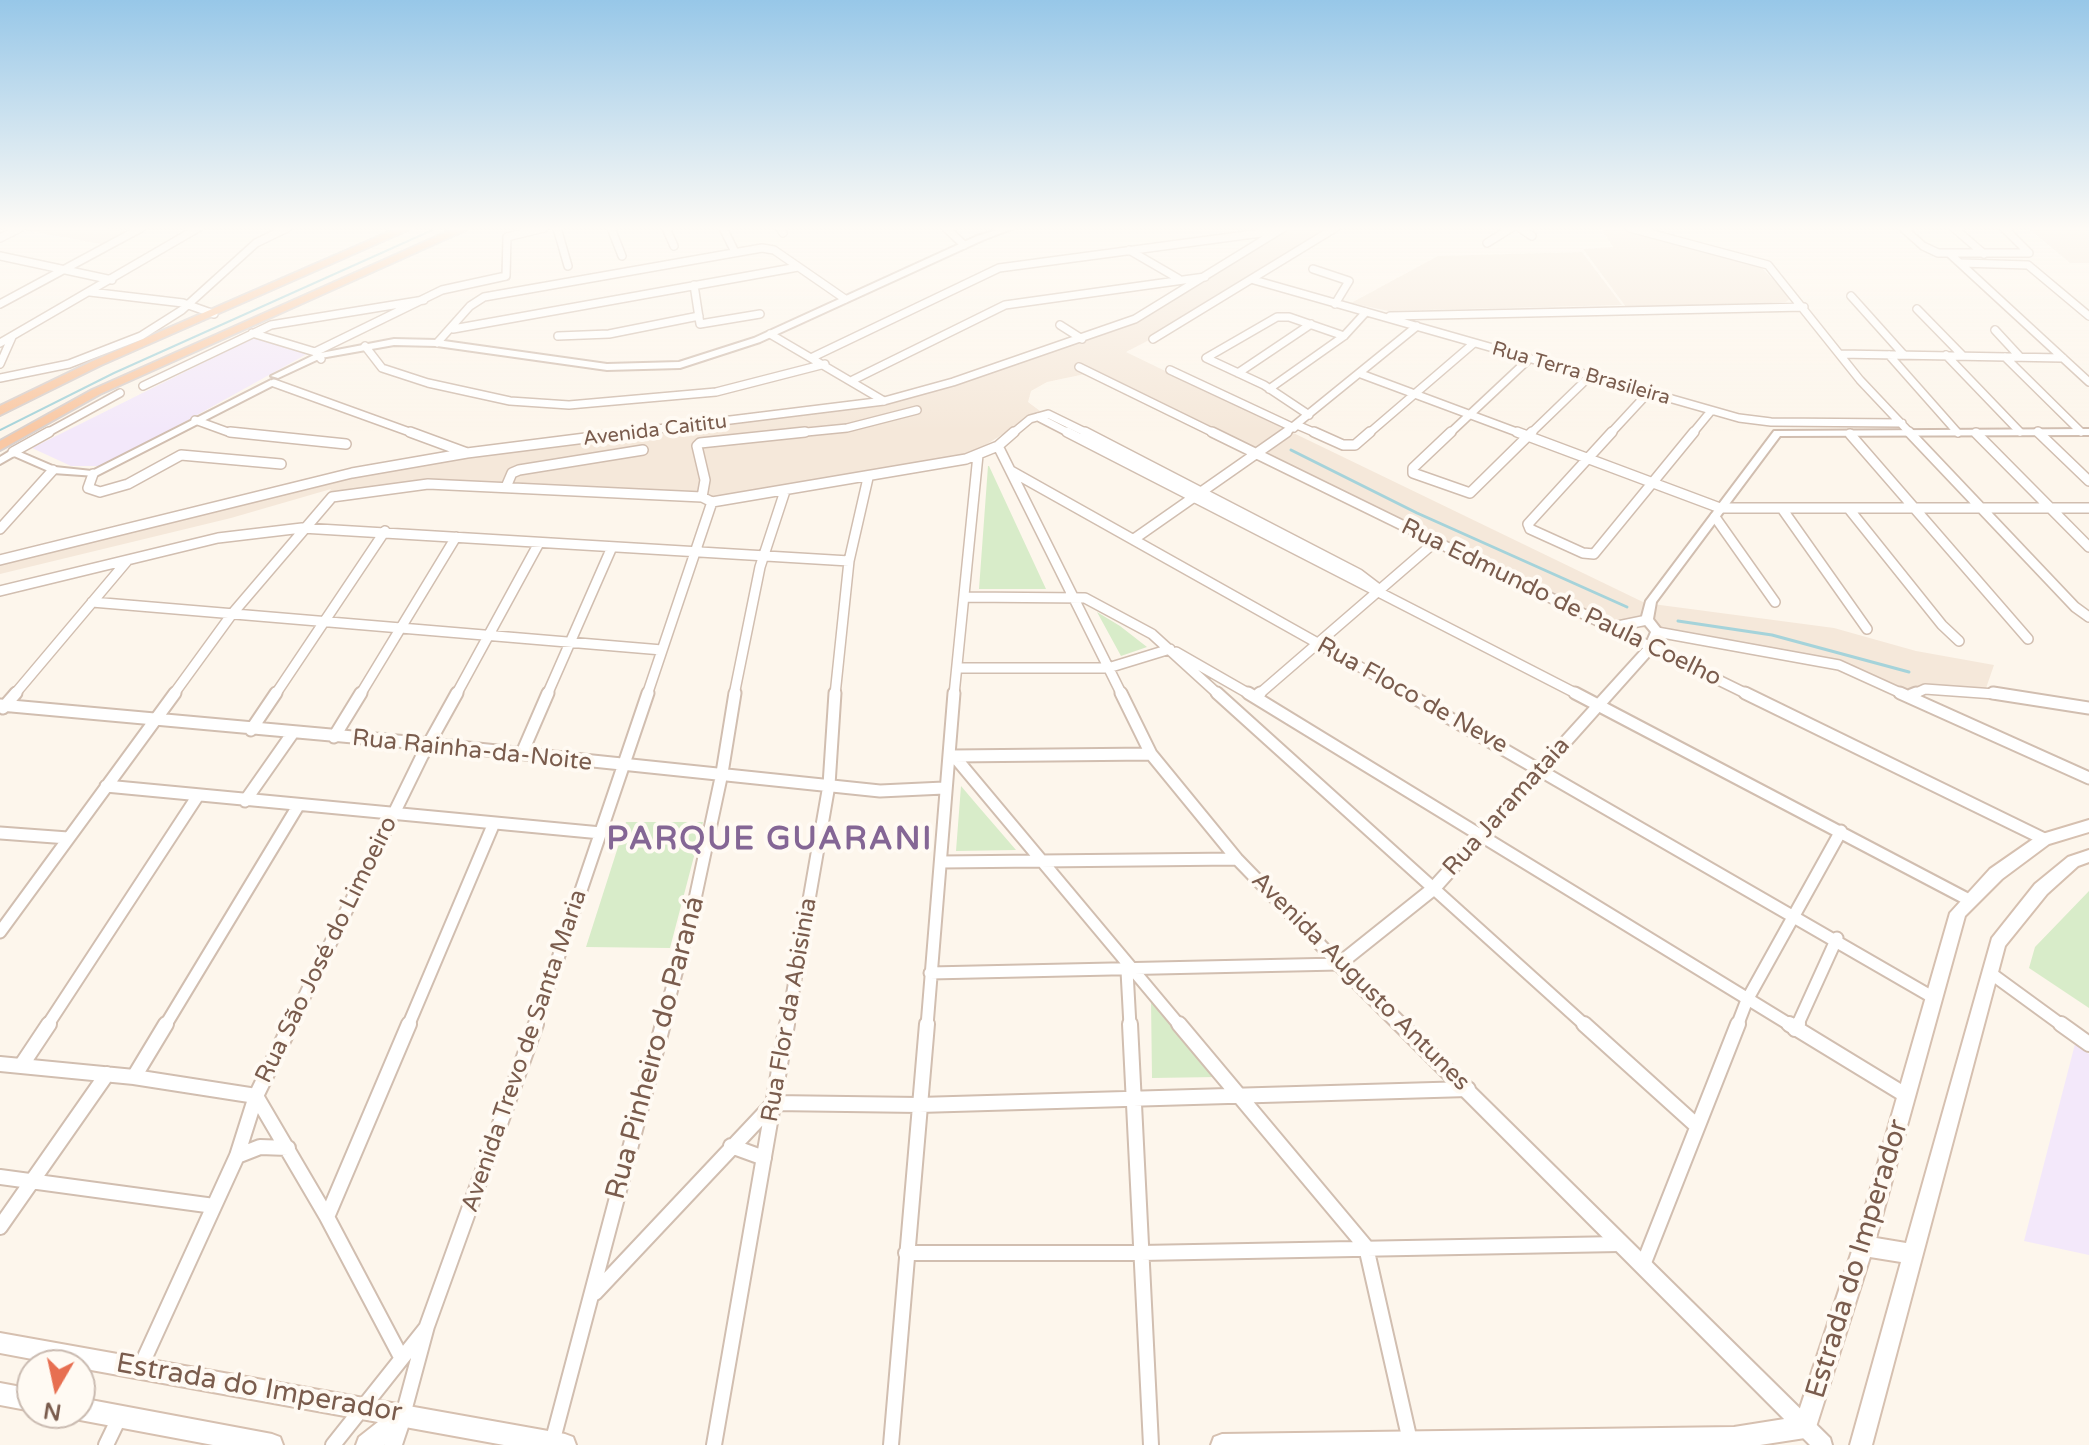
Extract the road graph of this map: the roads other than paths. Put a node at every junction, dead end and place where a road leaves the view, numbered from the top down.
1 (83, 295) edge
2 (117, 295) edge
3 (198, 295) edge
4 (256, 295) edge
5 (313, 295) edge
6 (433, 295) edge
7 (493, 295) edge
8 (637, 295) edge
9 (696, 295) edge
10 (840, 295) edge
11 (853, 295) edge
12 (942, 295) edge
13 (1070, 295) edge
14 (1176, 295) edge
15 (1228, 295) edge
16 (1306, 295) edge
17 (1340, 295) edge
18 (1793, 295) edge
19 (1996, 295) edge
20 (2064, 295) edge
21 (1851, 296) dead end
22 (845, 299) junction
23 (424, 300) junction
24 (188, 304) junction
25 (1335, 304) junction
26 (1804, 307) junction
27 (1917, 309) dead end
28 (1366, 312) junction
29 (214, 314) junction
30 (760, 314) dead end
31 (699, 316) junction
32 (1383, 316) junction
33 (2089, 316) edge
34 (1311, 324) junction
35 (1060, 325) dead end
36 (1417, 326) junction
37 (453, 329) junction
38 (1995, 330) dead end
39 (252, 333) junction
40 (770, 334) junction
41 (13, 335) junction
42 (558, 336) dead end
43 (1344, 336) junction
44 (1082, 339) junction
45 (1153, 339) dead end
46 (0, 343) edge
47 (437, 343) junction
48 (1474, 343) junction
49 (365, 346) junction
50 (1840, 354) junction
51 (318, 355) junction
52 (1889, 355) junction
53 (1904, 355) junction
54 (1946, 355) junction
55 (1963, 356) junction
56 (813, 357) junction
57 (2005, 357) junction
58 (2020, 357) junction
59 (2063, 358) junction
60 (1529, 359) junction
61 (0, 364) edge
62 (825, 364) junction
63 (1079, 367) dead end
64 (1170, 370) dead end
65 (1238, 373) junction
66 (1361, 374) junction
67 (1590, 376) junction
68 (0, 378) edge
69 (275, 380) junction
70 (853, 380) junction
71 (2089, 382) edge
72 (143, 386) dead end
73 (1269, 389) junction
74 (120, 393) dead end
75 (1648, 393) junction
76 (1414, 394) junction
77 (884, 401) junction
78 (917, 410) dead end
79 (0, 411) edge
80 (1711, 411) junction
81 (1309, 415) junction
82 (1470, 415) junction
83 (1038, 417) junction
84 (195, 420) junction
85 (1771, 422) junction
86 (1902, 423) junction
87 (1296, 427) junction
88 (2020, 432) junction
89 (2038, 432) junction
90 (2085, 432) edge
91 (1777, 433) junction
92 (1958, 433) junction
93 (1976, 433) junction
94 (1850, 434) junction
95 (1913, 434) junction
96 (1528, 438) junction
97 (446, 443) junction
98 (346, 444) dead end
99 (0, 446) edge
100 (998, 446) junction
101 (643, 450) dead end
102 (13, 452) junction
103 (467, 453) junction
104 (1258, 454) junction
105 (978, 455) junction
106 (444, 457) junction
107 (1587, 460) junction
108 (0, 461) edge
109 (281, 464) dead end
110 (53, 470) junction
111 (1011, 471) junction
112 (93, 474) junction
113 (868, 478) junction
114 (2089, 481) edge
115 (1650, 484) junction
116 (506, 487) junction
117 (785, 491) junction
118 (1199, 494) junction
119 (707, 500) junction
120 (1981, 506) junction
121 (2049, 507) junction
122 (1915, 508) junction
123 (2089, 508) edge
124 (1849, 509) junction
125 (1783, 510) junction
126 (1718, 512) junction
127 (302, 528) junction
128 (0, 529) edge
129 (385, 531) junction
130 (456, 537) junction
131 (1134, 539) junction
132 (1435, 542) junction
133 (539, 543) junction
134 (612, 547) junction
135 (2089, 547) edge
136 (696, 552) junction
137 (764, 556) junction
138 (0, 560) edge
139 (128, 560) junction
140 (849, 561) junction
141 (1380, 590) junction
142 (0, 591) edge
143 (1071, 596) junction
144 (965, 597) junction
145 (92, 602) junction
146 (1775, 602) dead end
147 (232, 614) junction
148 (2089, 617) edge
149 (1647, 620) junction
150 (323, 622) junction
151 (1608, 628) junction
152 (400, 629) junction
153 (1867, 629) dead end
154 (1657, 632) junction
155 (488, 636) junction
156 (2028, 639) dead end
157 (1959, 641) dead end
158 (570, 642) junction
159 (1320, 644) junction
160 (1650, 648) junction
161 (1170, 649) junction
162 (662, 650) junction
163 (957, 668) junction
164 (1108, 668) junction
165 (1911, 695) junction
166 (1255, 697) junction
167 (1599, 704) junction
168 (2, 708) edge
169 (2089, 708) edge
170 (154, 721) junction
171 (251, 730) junction
172 (292, 734) junction
173 (334, 737) junction
174 (430, 744) junction
175 (522, 753) junction
176 (1151, 754) junction
177 (950, 756) junction
178 (623, 766) junction
179 (1542, 769) junction
180 (722, 773) junction
181 (2089, 778) edge
182 (829, 785) junction
183 (106, 786) junction
184 (944, 788) junction
185 (197, 797) junction
186 (245, 801) junction
187 (298, 806) junction
188 (393, 815) junction
189 (494, 823) junction
190 (2089, 826) edge
191 (1841, 831) junction
192 (0, 833) edge
193 (601, 833) junction
194 (1483, 836) junction
195 (68, 838) junction
196 (2044, 839) junction
197 (2089, 856) edge
198 (1042, 859) junction
199 (1237, 859) junction
200 (941, 862) junction
201 (1433, 889) junction
202 (1969, 900) junction
203 (1794, 913) junction
204 (0, 932) edge
205 (1837, 938) junction
206 (1339, 964) junction
207 (1130, 971) junction
208 (1989, 972) junction
209 (930, 973) junction
210 (1934, 998) junction
211 (1747, 1000) junction
212 (1795, 1029) junction
213 (2089, 1044) edge
214 (0, 1064) edge
215 (21, 1066) junction
216 (107, 1074) junction
217 (134, 1077) junction
218 (1468, 1089) junction
219 (1238, 1094) junction
220 (256, 1096) junction
221 (1907, 1096) junction
222 (1132, 1097) junction
223 (774, 1103) junction
224 (919, 1105) junction
225 (1697, 1126) junction
226 (731, 1146) junction
227 (288, 1148) junction
228 (237, 1156) junction
229 (764, 1158) junction
230 (0, 1177) edge
231 (32, 1181) junction
232 (214, 1206) junction
233 (327, 1217) junction
234 (0, 1227) edge
235 (1621, 1244) junction
236 (1864, 1246) junction
237 (1366, 1247) junction
238 (906, 1253) junction
239 (1141, 1253) junction
240 (1912, 1254) junction
241 (1643, 1265) junction
242 (591, 1298) junction
243 (427, 1326) junction
244 (0, 1343) edge
245 (401, 1357) junction
246 (140, 1368) junction
247 (359, 1408) junction
248 (96, 1412) edge
249 (403, 1415) junction
250 (120, 1416) junction
251 (1805, 1427) junction
252 (1410, 1441) junction
253 (234, 1442) edge
254 (558, 1444) edge
255 (106, 1445) edge
256 (272, 1445) edge
257 (333, 1445) edge
258 (367, 1445) edge
259 (393, 1445) edge
260 (714, 1445) edge
261 (891, 1445) edge
262 (1151, 1445) edge
263 (1222, 1445) edge
264 (1823, 1445) edge
265 (1861, 1445) edge

1 - 41 street
2 - 24 street
3 - 24 street
4 - 29 highway
5 - 99 highway
6 - 23 street
7 - 37 street
8 - 37 street
9 - 31 street
10 - 22 street
11 - 22 street
12 - 56 street
13 - 70 street
14 - 44 street, Avenida Caititu
15 - 45 street
16 - 25 street, Rua Terra Brasileira
17 - 25 street
18 - 26 street
19 - 59 street
20 - 33 street
21 - 53 street
22 - 40 street
23 - 39 street
23 - 51 street
24 - 29 street
24 - 68 street
25 - 28 street, Rua Terra Brasileira
26 - 32 street
26 - 50 street
27 - 55 street
28 - 32 street, Rua Terra Brasileira
28 - 43 street
29 - 79 highway
30 - 31 street
31 - 42 street
32 - 36 street, Rua Terra Brasileira
34 - 43 street
34 - 65 street
34 - 65 street
35 - 44 street
36 - 48 street, Rua Terra Brasileira
36 - 66 street
37 - 47 street
38 - 58 street
39 - 51 street
39 - 72 street
40 - 47 street
40 - 56 street
41 - 46 street
41 - 61 street
43 - 73 street
44 - 77 street, Avenida Caititu
47 - 49 street
48 - 60 street, Rua Terra Brasileira
48 - 76 street
49 - 51 street
49 - 62 street
50 - 52 street
50 - 86 street
51 - 69 street
52 - 53 street
52 - 92 street
53 - 54 street
54 - 55 street
54 - 88 street
55 - 57 street
56 - 62 street
57 - 58 street
57 - 90 street
58 - 59 street
59 - 71 street
60 - 67 street, Rua Terra Brasileira
60 - 82 street
62 - 70 street
63 - 104 street, Rua Edmundo de Paula Coelho
64 - 87 street
65 - 73 street
66 - 76 street
66 - 81 street
67 - 75 street, Rua Terra Brasileira
67 - 96 street
69 - 84 street
69 - 97 street
70 - 77 street
73 - 81 street
74 - 102 street
75 - 80 street, Rua Terra Brasileira
75 - 107 street
76 - 82 street
76 - 87 street
77 - 103 street, Avenida Caititu
78 - 119 street
80 - 85 street, Rua Terra Brasileira
80 - 115 street
81 - 87 street
82 - 96 street
82 - 96 street
83 - 100 street
83 - 118 street
83 - 118 street
84 - 98 street
84 - 112 street
85 - 86 street, Rua Terra Brasileira
85 - 91 street
86 - 95 street
87 - 104 street
88 - 89 street
88 - 93 street
89 - 90 street
89 - 114 street
91 - 94 street
91 - 126 street
92 - 93 street
92 - 95 street
93 - 121 street
94 - 95 street
94 - 122 street
95 - 120 street
96 - 107 street
97 - 103 street
97 - 106 street
100 - 105 street
100 - 111 street, Avenida Augusto Antunes
101 - 116 street
102 - 108 street
102 - 110 street
103 - 106 street, Avenida Caititu
104 - 118 street
104 - 132 street, Rua Edmundo de Paula Coelho
105 - 113 street
105 - 144 street
106 - 138 street, Avenida Caititu
107 - 115 street
107 - 115 street
109 - 112 street
110 - 112 street
110 - 128 street
111 - 131 street, Rua Floco de Neve
111 - 143 street, Avenida Augusto Antunes
113 - 117 street
113 - 140 street, Rua Flor da Abisinia
115 - 126 street
116 - 119 street
116 - 127 street
117 - 119 street
117 - 137 street, Rua Pinheiro do Paraná
118 - 131 street
118 - 141 street
119 - 136 street, Avenida Trevo de Santa Maria
120 - 121 street
120 - 122 street
120 - 148 street
121 - 123 street
121 - 135 street
122 - 124 street
122 - 156 street
124 - 125 street
124 - 157 street
125 - 126 street
125 - 153 street
126 - 146 street
126 - 149 street
127 - 129 street
127 - 139 street
127 - 147 street
129 - 130 street
129 - 150 street
130 - 133 street
130 - 152 street
131 - 159 street, Rua Floco de Neve
132 - 141 street
132 - 151 street, Rua Edmundo de Paula Coelho
133 - 134 street
133 - 155 street, Rua São José do Limoeiro
134 - 136 street
134 - 158 street
136 - 137 street
136 - 162 street, Avenida Trevo de Santa Maria
137 - 140 street
137 - 180 street, Rua Pinheiro do Paraná
139 - 142 street
139 - 145 street
140 - 182 street, Rua Flor da Abisinia
141 - 159 street
141 - 167 street
143 - 144 street
143 - 161 street
143 - 164 street, Avenida Augusto Antunes
144 - 163 street
145 - 147 street
145 - 168 street
147 - 150 street
147 - 170 street
149 - 151 street
149 - 154 street
150 - 152 street
150 - 171 street
151 - 160 street, Rua Edmundo de Paula Coelho
152 - 155 street
152 - 173 street
154 - 160 street, Rua Jaramataia
154 - 165 street
155 - 158 street
155 - 174 street, Rua São José do Limoeiro
158 - 162 street
158 - 175 street
159 - 166 street
159 - 179 street, Rua Floco de Neve
160 - 167 street, Rua Jaramataia
160 - 196 street, Rua Edmundo de Paula Coelho
161 - 164 street
161 - 166 street
161 - 201 street
162 - 178 street, Avenida Trevo de Santa Maria
163 - 164 street
163 - 177 street
164 - 176 street, Avenida Augusto Antunes
165 - 169 street
165 - 181 street
166 - 194 street
167 - 179 street, Rua Jaramataia
167 - 191 street
168 - 170 street, Rua Rainha-da-Noite
170 - 171 street, Rua Rainha-da-Noite
170 - 183 street
171 - 172 street, Rua Rainha-da-Noite
172 - 173 street, Rua Rainha-da-Noite
172 - 186 street
173 - 174 street, Rua Rainha-da-Noite
174 - 175 street, Rua Rainha-da-Noite
174 - 188 street, Rua São José do Limoeiro
175 - 178 street, Rua Rainha-da-Noite
176 - 177 street
176 - 199 street, Avenida Augusto Antunes
177 - 184 street
177 - 198 street
178 - 180 street, Rua Rainha-da-Noite
178 - 193 street, Avenida Trevo de Santa Maria
179 - 194 street, Rua Jaramataia
179 - 203 street, Rua Floco de Neve
180 - 182 street, Rua Rainha-da-Noite
180 - 242 street, Rua Pinheiro do Paraná
182 - 184 street, Rua Rainha-da-Noite
182 - 223 street, Rua Flor da Abisinia
183 - 185 street
183 - 195 street
184 - 200 street
185 - 186 street
185 - 215 street
186 - 187 street
187 - 188 street
187 - 217 street
188 - 189 street
188 - 220 street, Rua São José do Limoeiro
189 - 193 street
189 - 233 street
190 - 196 main road, Estrada do Imperador
191 - 202 street
191 - 203 street
192 - 195 street
193 - 243 street, Avenida Trevo de Santa Maria
194 - 201 street, Rua Jaramataia
194 - 211 street
195 - 204 street
196 - 202 main road, Estrada do Imperador
197 - 208 main road, Estrada do Imperador
198 - 199 street
198 - 200 street
198 - 207 street
199 - 206 street, Avenida Augusto Antunes
200 - 209 street
201 - 206 street, Rua Jaramataia
201 - 225 street
202 - 210 main road, Estrada do Imperador
203 - 205 street, Rua Floco de Neve
203 - 211 street
205 - 210 street, Rua Floco de Neve
205 - 212 street
206 - 207 street
206 - 218 street, Avenida Augusto Antunes
207 - 209 street
207 - 219 street
207 - 222 street
208 - 213 street
208 - 240 main road, Estrada do Imperador
209 - 224 street
210 - 221 main road, Estrada do Imperador
211 - 212 street
211 - 225 street
212 - 221 street
214 - 215 street
215 - 216 street
216 - 217 street
216 - 231 street
217 - 220 street
218 - 219 street
218 - 235 street, Avenida Augusto Antunes
219 - 222 street
219 - 237 street
220 - 227 street
220 - 228 street, Rua São José do Limoeiro
221 - 236 main road, Estrada do Imperador
222 - 224 street
222 - 239 street
223 - 224 street
223 - 226 street
223 - 229 street, Rua Flor da Abisinia
224 - 238 street
225 - 241 street
226 - 229 street
226 - 242 street
227 - 228 street
227 - 233 street
228 - 232 street, Rua São José do Limoeiro
229 - 260 street, Rua Flor da Abisinia
230 - 231 street
231 - 232 street
231 - 234 street
232 - 246 street, Rua São José do Limoeiro
233 - 245 street
235 - 237 street
235 - 241 street, Avenida Augusto Antunes
236 - 240 main road
236 - 251 main road, Estrada do Imperador
237 - 239 street
237 - 252 street
238 - 239 street
238 - 261 street
239 - 262 street
240 - 265 main road, Estrada do Imperador
241 - 251 street, Avenida Augusto Antunes
242 - 254 street, Rua Pinheiro do Paraná
243 - 245 street, Avenida Trevo de Santa Maria
243 - 249 street, Avenida Trevo de Santa Maria
244 - 246 main road, Estrada do Imperador
245 - 247 street, Avenida Trevo de Santa Maria
246 - 247 main road, Estrada do Imperador
247 - 249 main road, Estrada do Imperador
247 - 257 street, Avenida Trevo de Santa Maria
248 - 250 main road, Estrada do Imperador
249 - 254 main road, Estrada do Imperador
249 - 258 main road
249 - 259 street, Avenida Trevo de Santa Maria
250 - 253 main road, Estrada do Imperador
250 - 255 street
251 - 252 main road, Estrada do Imperador
251 - 264 street, Avenida Augusto Antunes
252 - 263 main road, Estrada do Imperador
253 - 256 main road, Estrada do Imperador

